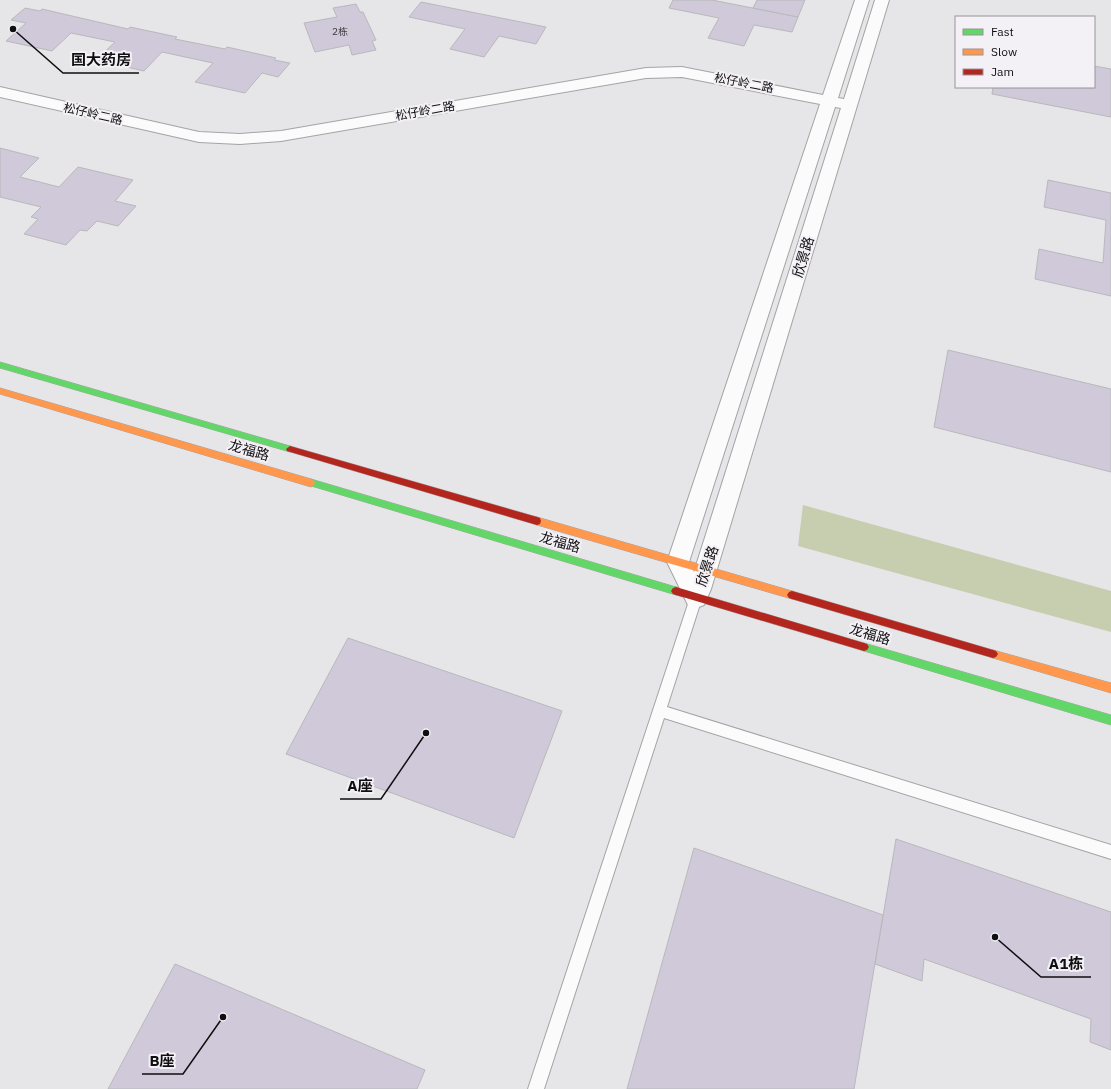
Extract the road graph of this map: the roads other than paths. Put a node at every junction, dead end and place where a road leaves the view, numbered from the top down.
1 (862, 0) edge
2 (882, 0) edge
3 (0, 92) edge
4 (829, 100) junction
5 (850, 105) junction
6 (0, 365) edge
7 (0, 391) edge
8 (678, 562) junction
9 (706, 570) junction
10 (696, 598) junction
11 (1111, 688) edge
12 (661, 711) junction
13 (1111, 720) edge
14 (1111, 852) edge
15 (536, 1089) edge

1 - 4 street, 欣景路
2 - 5 street, 欣景路
3 - 4 street, 松仔岭二路
4 - 5 street, 松仔岭二路
4 - 8 street, 欣景路
5 - 9 street, 欣景路
6 - 8 street, 龙福路
7 - 10 street, 龙福路
8 - 9 street, 龙福路
8 - 10 street, 欣景路
9 - 10 street, 欣景路
9 - 11 street, 龙福路
10 - 12 lane
10 - 13 street, 龙福路
12 - 14 lane
12 - 15 lane

